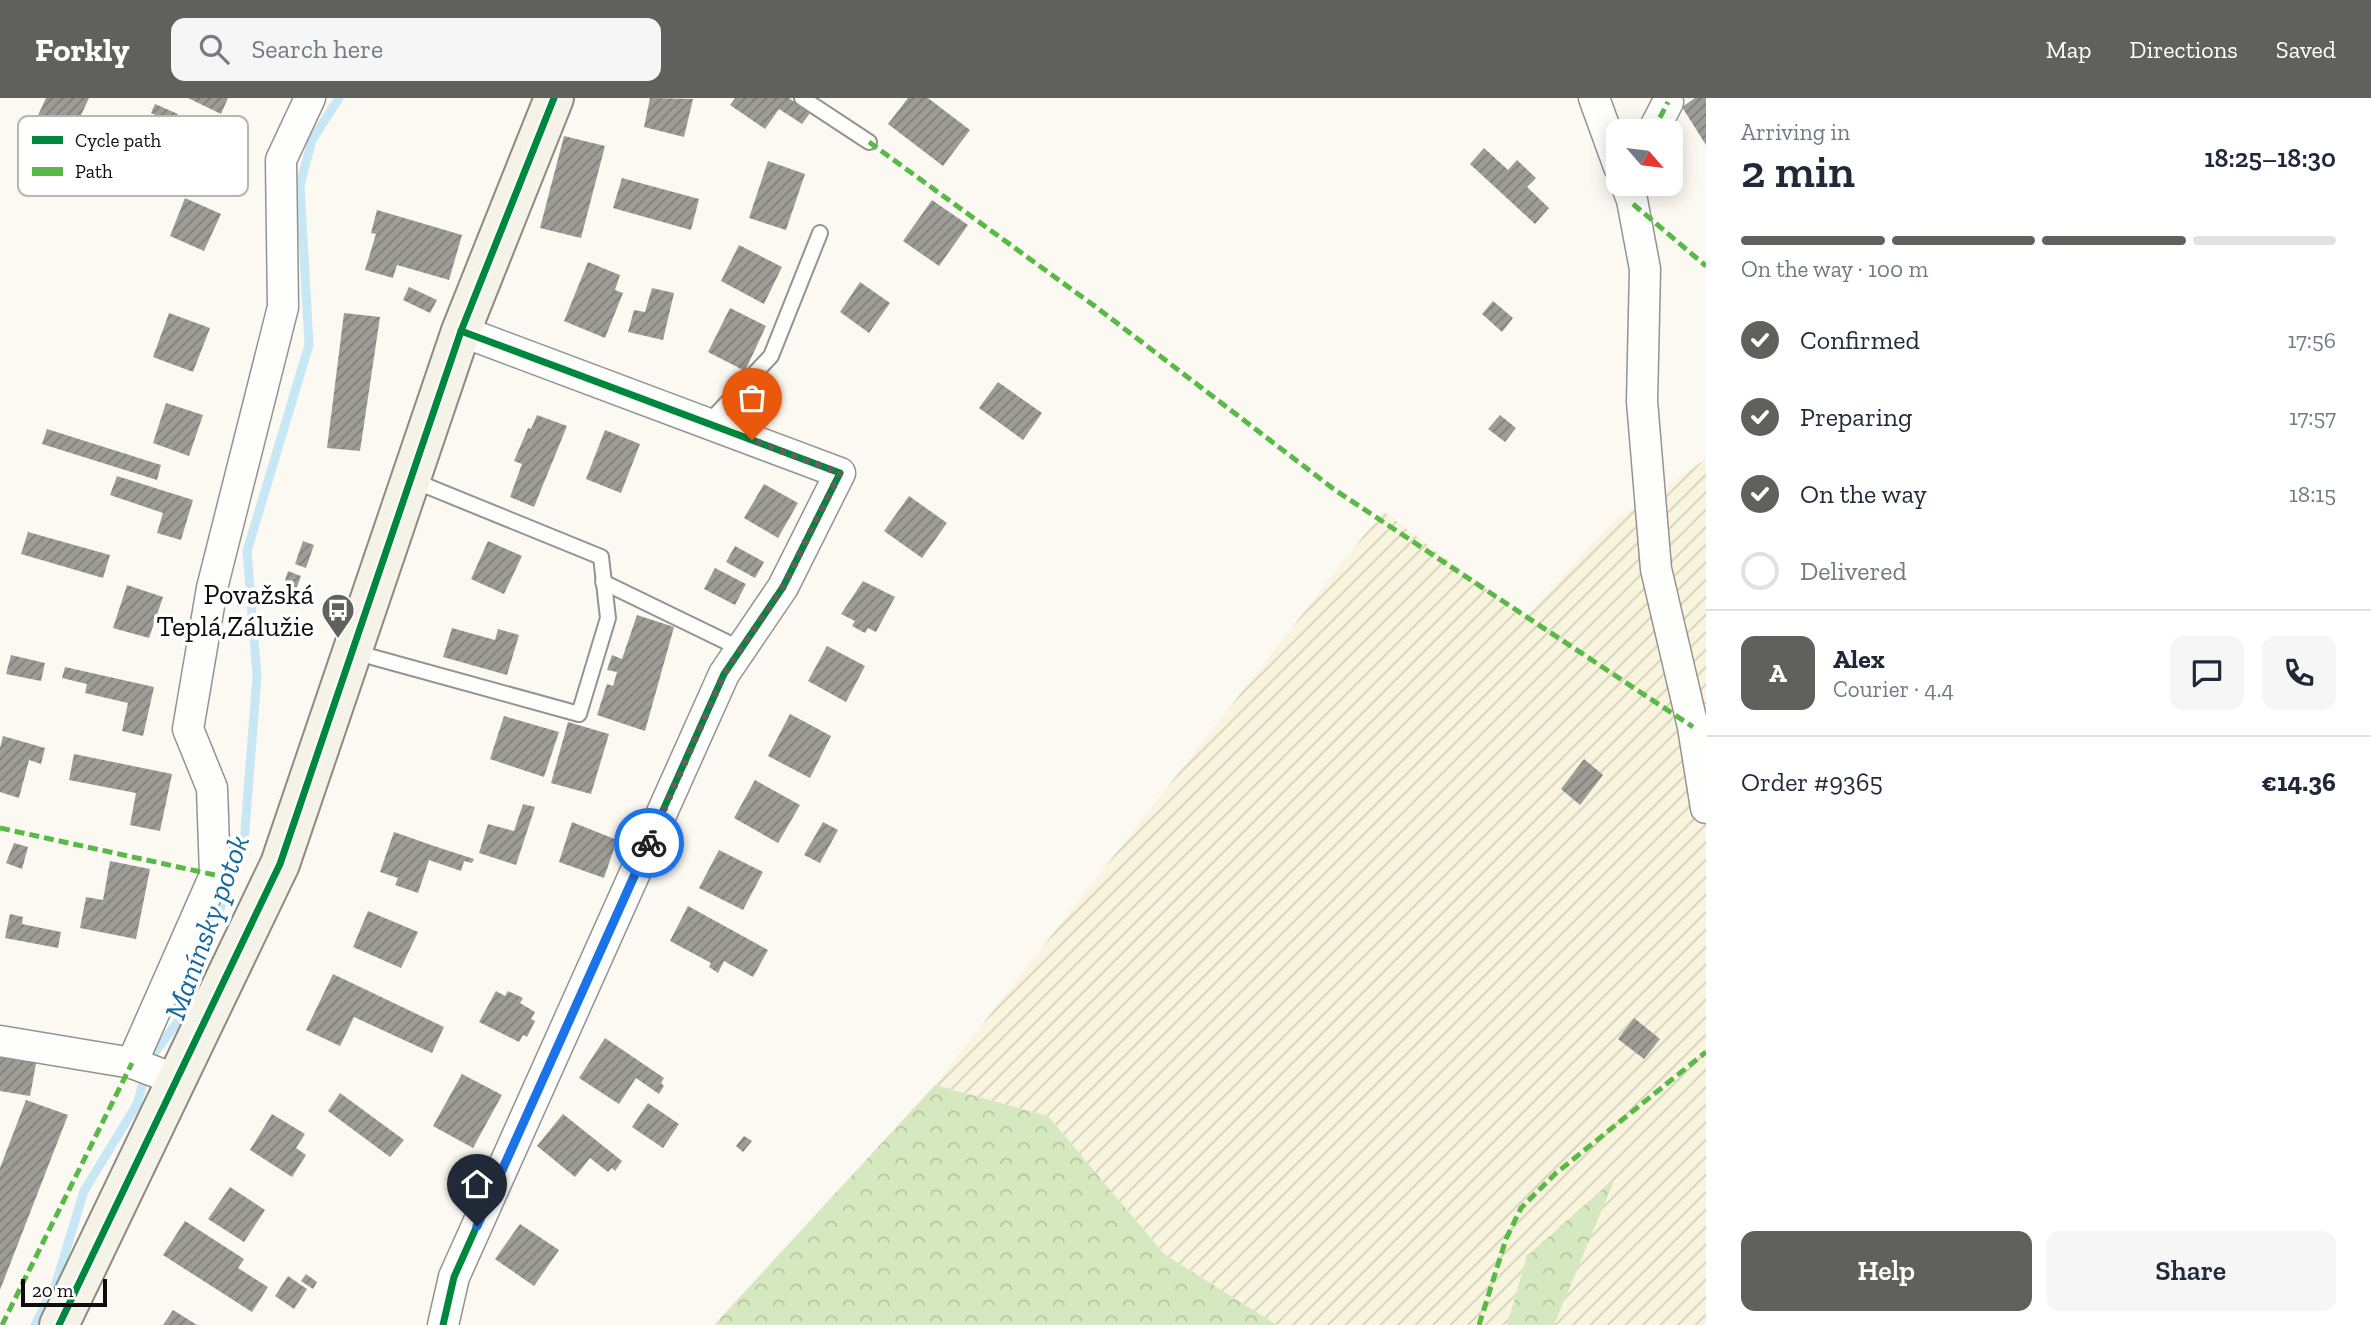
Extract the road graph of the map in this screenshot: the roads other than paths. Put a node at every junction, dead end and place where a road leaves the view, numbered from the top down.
1 (310, 98) edge
2 (554, 98) edge
3 (802, 98) edge
4 (1594, 98) edge
5 (1668, 102) dead end
6 (1659, 119) edge
7 (1606, 131) edge
8 (869, 142) dead end
9 (1630, 196) edge
10 (820, 233) dead end
11 (461, 331) junction
12 (708, 423) junction
13 (411, 480) junction
14 (603, 582) junction
15 (741, 649) junction
16 (352, 651) junction
17 (1706, 808) edge
18 (0, 1041) edge
19 (132, 1063) junction
20 (177, 1080) junction
21 (59, 1325) edge
22 (443, 1325) edge

1 - 19 street
2 - 11 street
3 - 8 lane
4 - 7 street
5 - 6 street
9 - 17 street
10 - 12 lane
11 - 12 street
11 - 13 street
12 - 15 street
13 - 14 lane
13 - 16 street
14 - 15 lane
14 - 16 lane
15 - 22 street
16 - 20 street
18 - 19 street
19 - 20 street
20 - 21 street

